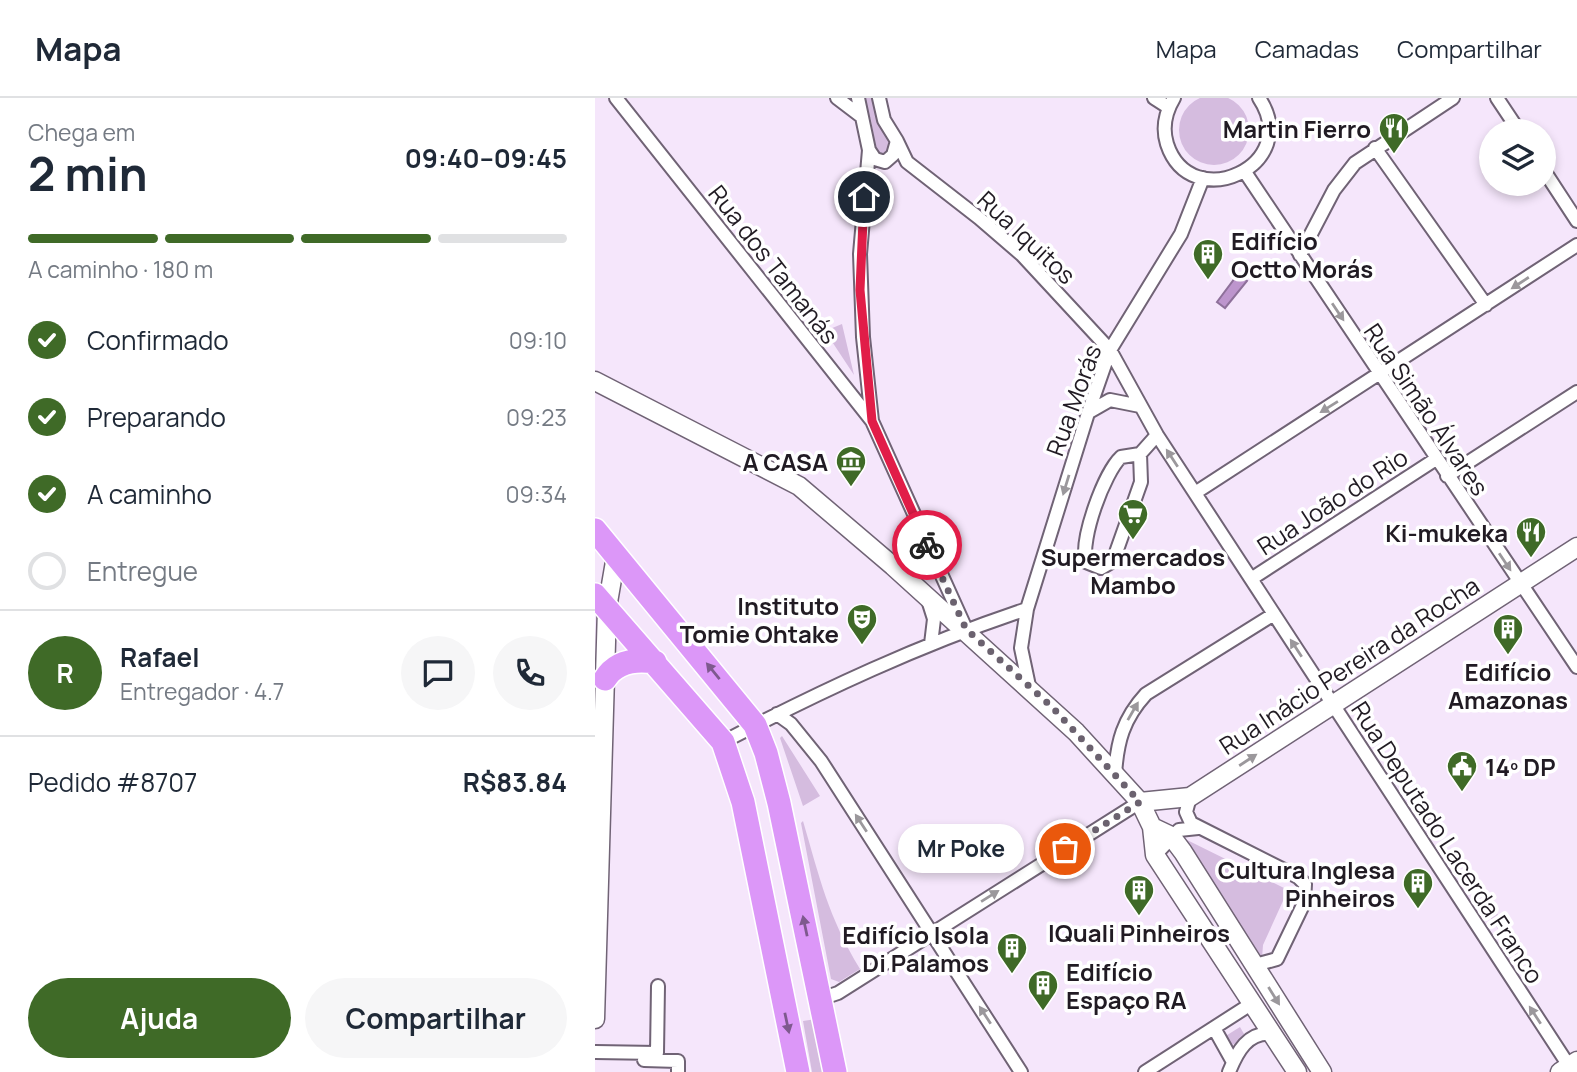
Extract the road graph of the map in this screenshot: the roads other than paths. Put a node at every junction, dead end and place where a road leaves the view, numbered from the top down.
1 (615, 98) edge
2 (837, 98) edge
3 (859, 98) edge
4 (1154, 98) edge
5 (1259, 98) edge
6 (1453, 98) edge
7 (1497, 98) edge
8 (880, 99) edge
9 (1171, 103) edge
10 (862, 117) junction
11 (1511, 119) edge
12 (897, 141) junction
13 (1375, 148) junction
14 (869, 149) junction
15 (885, 161) junction
16 (907, 162) junction
17 (1245, 172) junction
18 (1203, 178) junction
19 (1556, 189) edge
20 (864, 197) junction
21 (1577, 221) edge
22 (1577, 245) edge
23 (1300, 255) junction
24 (1486, 305) junction
25 (1110, 350) junction
26 (1380, 375) junction
27 (595, 381) edge
28 (1577, 392) edge
29 (1140, 406) junction
30 (1089, 413) junction
31 (872, 421) junction
32 (1157, 435) junction
33 (1140, 454) junction
34 (1436, 459) junction
35 (1447, 476) junction
36 (1195, 493) junction
37 (595, 530) edge
38 (924, 539) junction
39 (1577, 547) edge
40 (616, 556) junction
41 (893, 566) junction
42 (1251, 579) junction
43 (1519, 584) junction
44 (926, 594) junction
45 (601, 602) edge
46 (1027, 609) junction
47 (1274, 614) junction
48 (966, 629) junction
49 (931, 644) junction
50 (655, 662) junction
51 (1577, 667) edge
52 (1029, 686) junction
53 (601, 687) edge
54 (1334, 705) junction
55 (777, 713) junction
56 (755, 725) junction
57 (599, 740) edge
58 (723, 742) junction
59 (1115, 775) junction
60 (1190, 797) junction
61 (1140, 802) junction
62 (745, 817) junction
63 (1152, 827) junction
64 (1198, 828) junction
65 (1171, 836) junction
66 (1155, 855) junction
67 (932, 932) junction
68 (1255, 965) junction
69 (658, 986) dead end
70 (820, 999) junction
71 (1251, 1004) junction
72 (595, 1009) edge
73 (595, 1019) edge
74 (1214, 1028) junction
75 (1272, 1034) junction
76 (595, 1052) edge
77 (595, 1059) edge
78 (1231, 1067) edge
79 (1570, 1068) edge
80 (678, 1072) edge
81 (798, 1072) edge
82 (835, 1072) edge
83 (1021, 1072) edge
84 (1145, 1072) edge
85 (1297, 1072) edge
86 (1322, 1072) edge

1 - 31 street, Rua dos Tamanás
2 - 10 street
3 - 10 street
4 - 9 street
5 - 17 street
6 - 13 street
7 - 11 street
8 - 12 street, Rua Iquitos
9 - 18 street
10 - 14 street
12 - 15 street
12 - 16 street, Rua Iquitos
13 - 23 street
13 - 24 street
14 - 15 street
14 - 20 street
15 - 16 street
15 - 20 street
16 - 25 street, Rua Iquitos
17 - 18 street
17 - 23 street, Rua Simão Álvares
18 - 25 street, Rua Morás
19 - 21 street
20 - 31 street
22 -> 24 street
23 -> 26 street, Rua Simão Álvares
24 - 26 street
25 - 29 street, Rua Deputado Lacerda Franco
25 - 30 street, Rua Morás
26 - 34 street, Rua Simão Álvares
26 -> 36 street
27 - 41 main road
28 - 35 street
29 - 30 street
29 - 32 street, Rua Deputado Lacerda Franco
30 -> 46 street, Rua Morás
31 - 38 street, Rua dos Tamanás
32 - 33 street
36 -> 32 street, Rua Deputado Lacerda Franco
33 - 33 street
34 - 35 street, Rua Simão Álvares
34 - 42 street, Rua João do Rio
35 -> 43 street, Rua Simão Álvares
36 - 42 street, Rua Deputado Lacerda Franco
37 - 40 highway
38 - 41 street
38 - 48 street, Rua dos Tamanás
39 - 43 main road, Rua Inácio Pereira da Rocha
40 - 45 main road
56 -> 40 highway
41 - 44 main road
42 - 47 street, Rua Deputado Lacerda Franco
43 - 51 street, Rua Simão Álvares
43 - 54 main road, Rua Inácio Pereira da Rocha
44 - 48 main road
44 - 49 street
45 - 50 highway
45 - 53 main road
46 - 48 street
46 - 52 street, Rua Morás
54 -> 47 street, Rua Deputado Lacerda Franco
59 -> 47 street
48 - 49 street
48 - 52 main road
49 - 55 street
50 - 53 highway
50 - 58 highway
52 - 59 main road
53 - 57 main road
60 -> 54 main road, Rua Inácio Pereira da Rocha
79 -> 54 street, Rua Deputado Lacerda Franco
55 - 56 street
67 -> 55 street
56 - 58 street
70 -> 56 highway
57 - 72 main road
58 - 62 highway
59 - 61 main road
60 - 61 main road, Rua Inácio Pereira da Rocha
60 - 64 street
61 - 63 main road
67 -> 61 street
62 - 70 highway
62 -> 81 highway
63 - 65 main road
63 - 66 main road
64 - 65 street
64 - 68 street
65 - 66 street
65 - 68 main road
66 - 71 main road
67 - 70 street
83 -> 67 street
68 -> 86 main road
69 - 76 street
70 - 82 highway
71 - 74 street
71 - 75 main road
72 - 73 main road
74 - 78 street
74 - 84 street
75 - 78 street
75 - 85 main road
77 - 80 street

